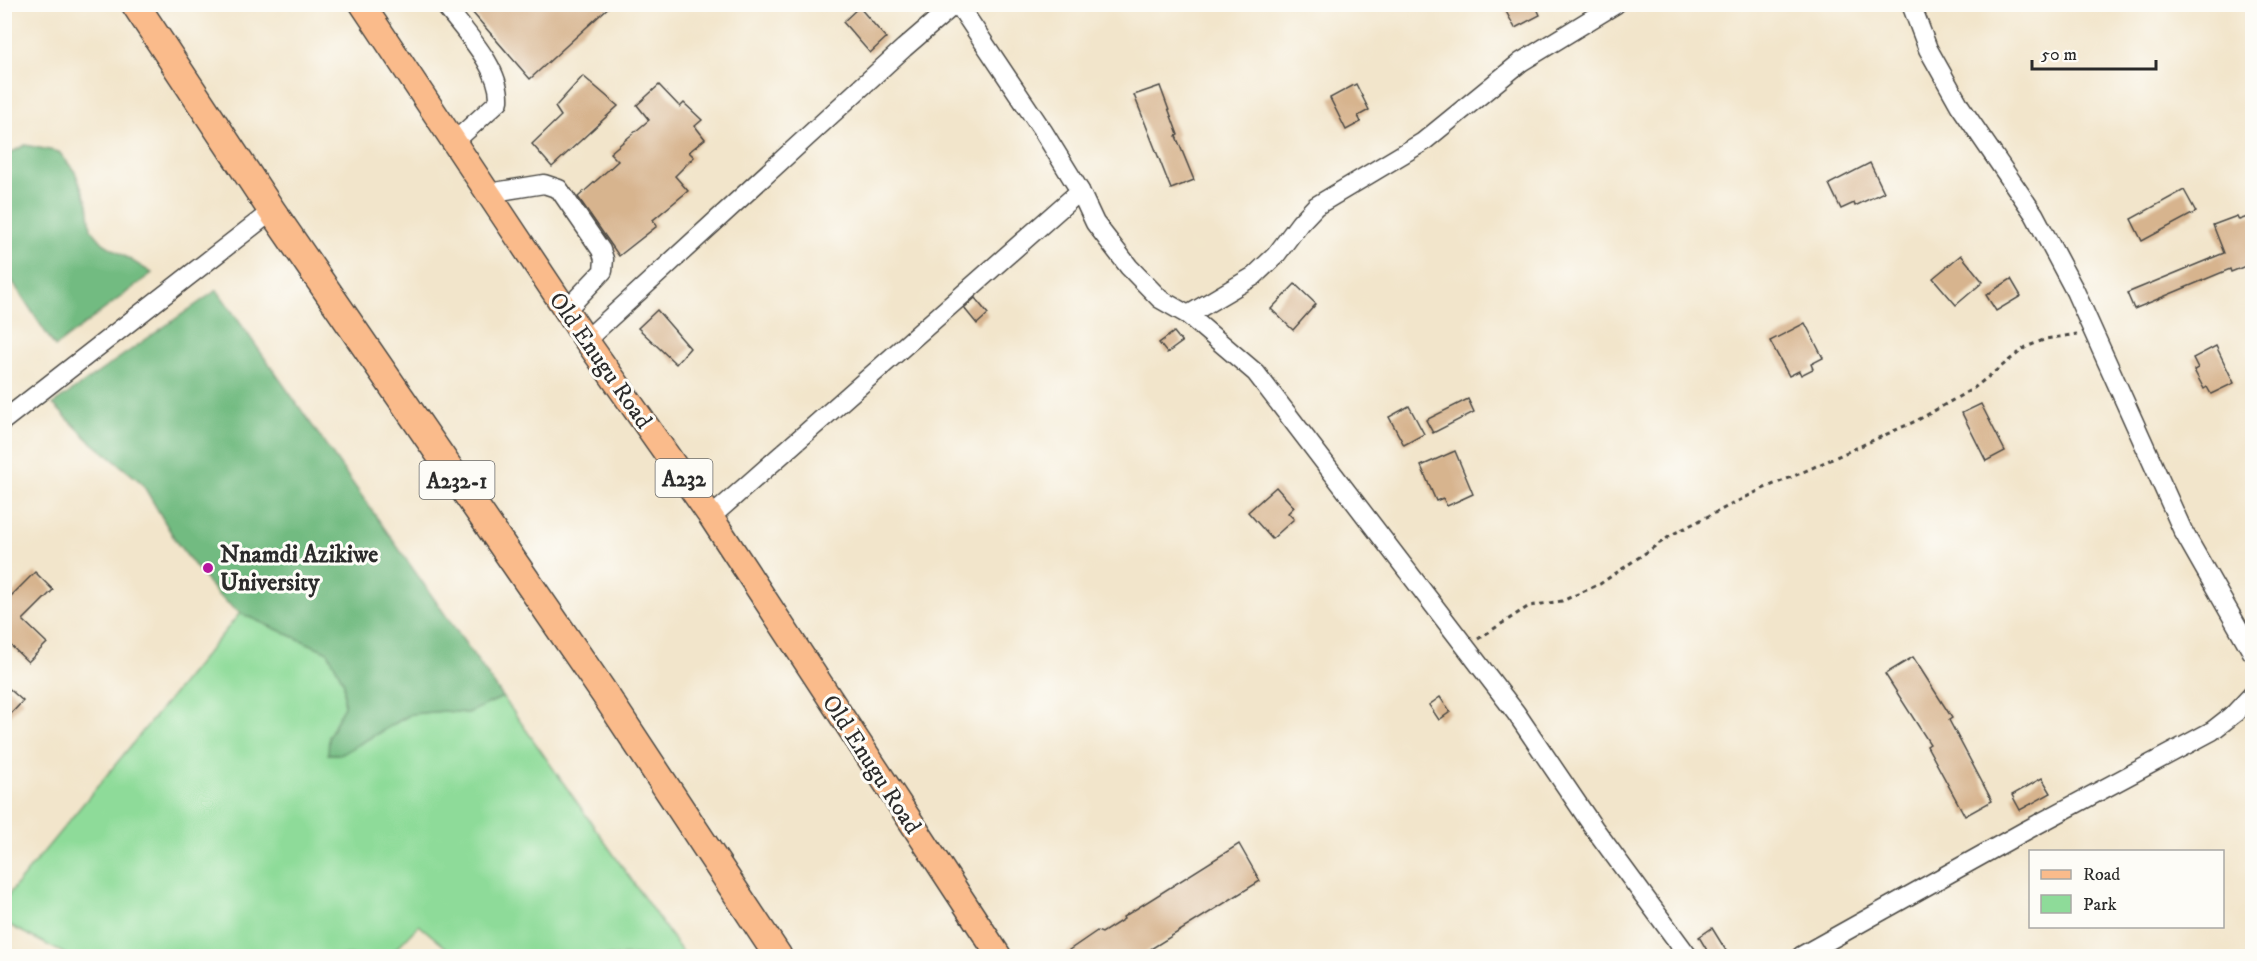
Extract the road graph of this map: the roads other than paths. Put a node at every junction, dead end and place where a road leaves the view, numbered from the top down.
1 (135, 4) edge
2 (362, 4) edge
3 (444, 4) edge
4 (957, 4) edge
5 (1616, 4) edge
6 (1911, 4) edge
7 (454, 142) junction
8 (1080, 191) junction
9 (488, 193) junction
10 (272, 211) junction
11 (566, 310) junction
12 (1188, 315) junction
13 (586, 340) junction
14 (4, 420) edge
15 (711, 517) junction
16 (2253, 652) edge
17 (2253, 695) edge
18 (773, 952) edge
19 (999, 957) edge
20 (1688, 957) edge
21 (1801, 957) edge

1 - 10 highway, A232-1
2 - 7 main road, Old Enugu Road / A232
3 - 7 street
4 - 8 street
4 - 13 street
5 - 12 street
6 - 16 street
7 - 9 main road, Old Enugu Road / A232
8 - 12 street
8 - 15 street
9 - 11 main road, Old Enugu Road / A232
9 - 11 street
10 - 14 street
10 - 18 highway, A232-1
11 - 13 main road, Old Enugu Road / A232
12 - 20 street
13 - 15 main road, Old Enugu Road / A232
15 - 19 main road, Old Enugu Road / A232
17 - 21 street

